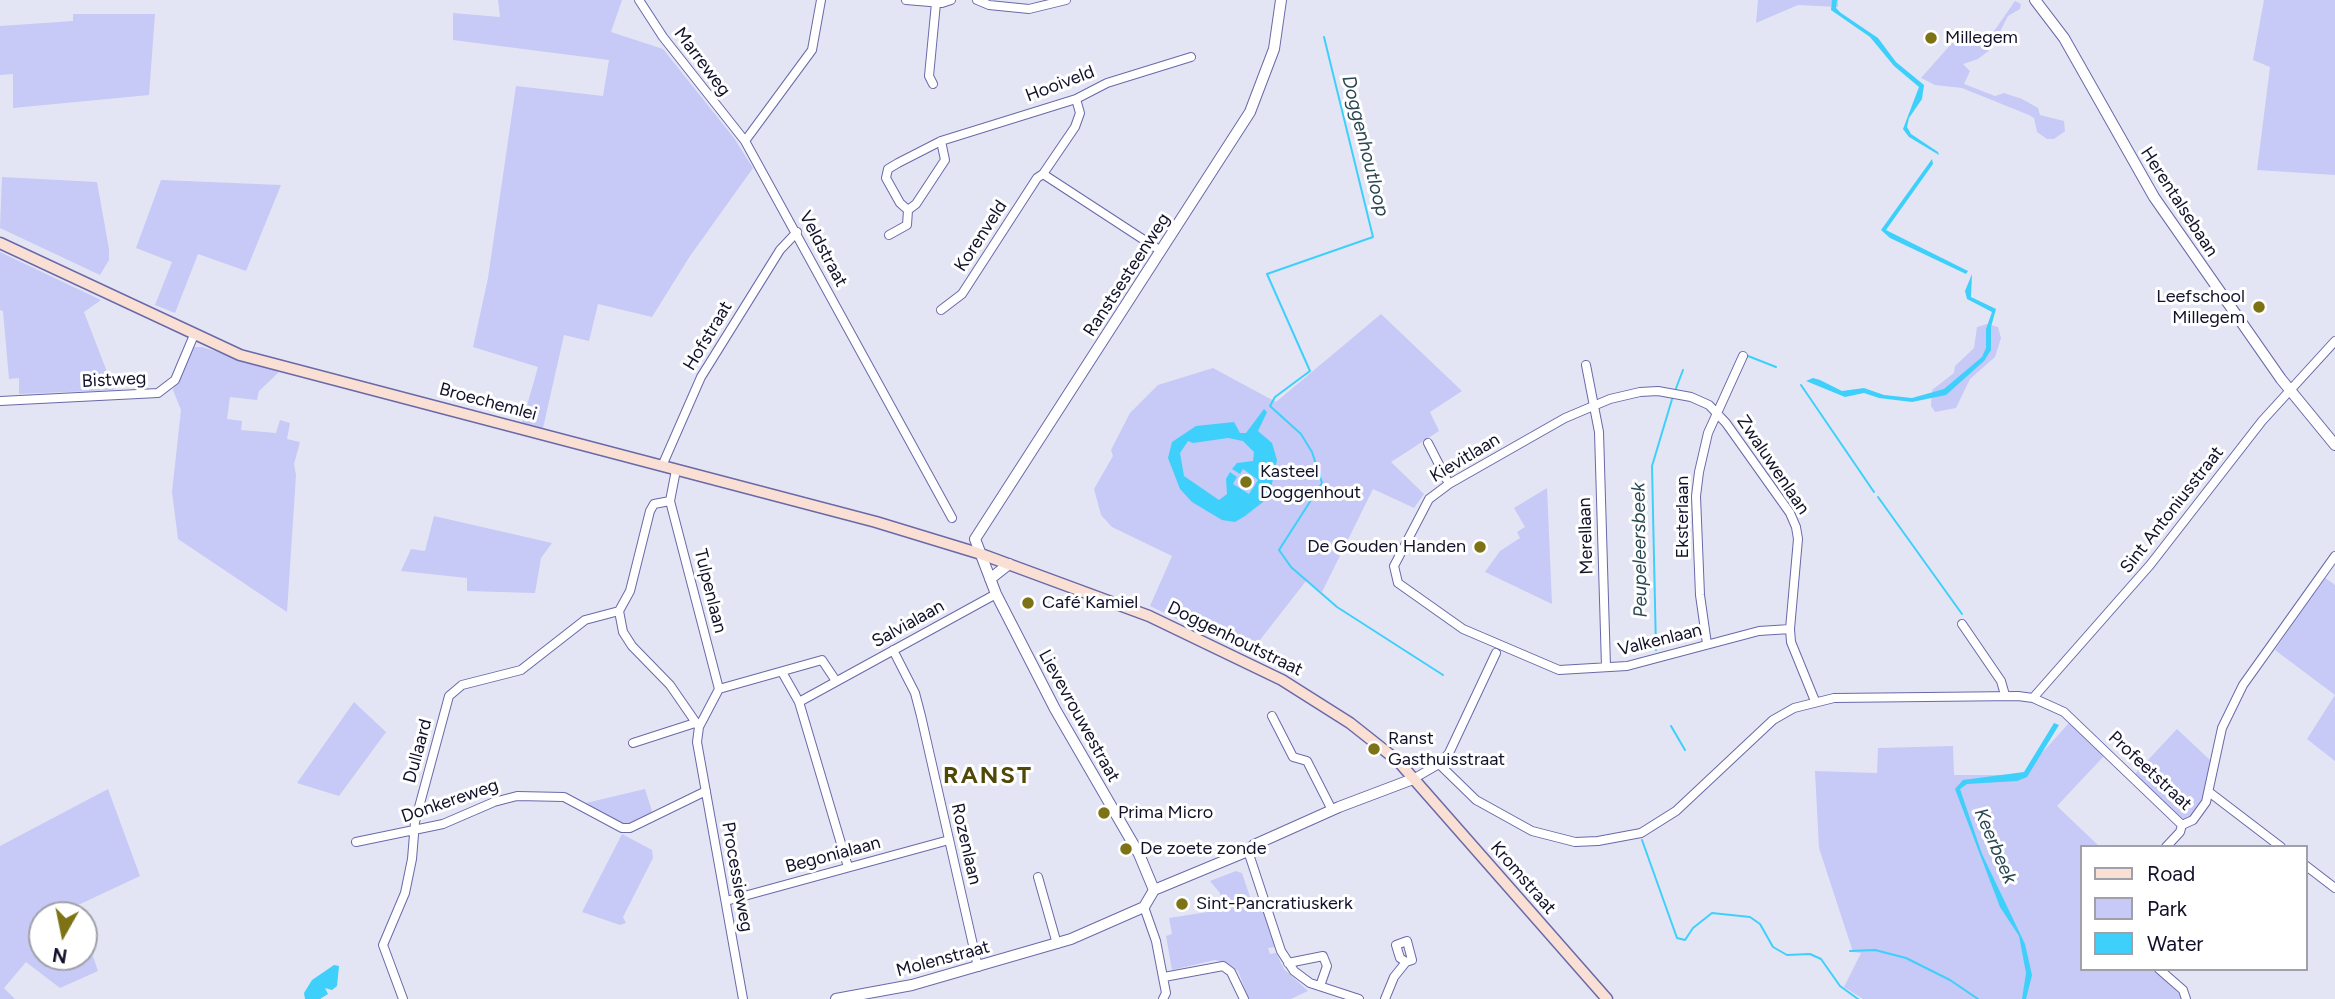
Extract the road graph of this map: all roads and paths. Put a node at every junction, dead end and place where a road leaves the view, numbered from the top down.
1 (639, 0) edge
2 (821, 0) edge
3 (906, 0) edge
4 (951, 0) edge
5 (977, 0) edge
6 (1066, 0) edge
7 (1280, 0) edge
8 (2035, 0) edge
9 (936, 3) junction
10 (1191, 57) dead end
11 (933, 84) dead end
12 (1076, 99) junction
13 (745, 141) junction
14 (941, 141) junction
15 (1043, 174) junction
16 (908, 210) junction
17 (797, 232) junction
18 (890, 235) dead end
19 (0, 243) edge
20 (1161, 251) junction
21 (941, 310) dead end
22 (194, 335) junction
23 (2335, 341) edge
24 (1743, 356) dead end
25 (1586, 365) dead end
26 (2290, 390) junction
27 (0, 401) edge
28 (1595, 405) junction
29 (1717, 412) junction
30 (1428, 443) dead end
31 (2335, 445) edge
32 (662, 466) junction
33 (676, 470) junction
34 (1449, 484) junction
35 (670, 501) junction
36 (952, 518) dead end
37 (981, 554) junction
38 (2335, 555) edge
39 (1009, 564) junction
40 (990, 579) junction
41 (996, 594) junction
42 (619, 611) junction
43 (1962, 624) dead end
44 (1790, 629) junction
45 (1707, 645) junction
46 (893, 650) junction
47 (1498, 650) junction
48 (1606, 667) junction
49 (782, 672) junction
50 (836, 681) junction
51 (719, 689) junction
52 (2005, 695) junction
53 (2034, 698) junction
54 (1815, 701) junction
55 (799, 702) junction
56 (1272, 716) dead end
57 (697, 725) junction
58 (634, 743) dead end
59 (1439, 764) junction
60 (1413, 779) junction
61 (706, 791) junction
62 (2209, 792) junction
63 (1332, 810) junction
64 (2182, 825) junction
65 (415, 831) junction
66 (948, 839) junction
67 (356, 842) dead end
68 (2168, 845) edge
69 (2278, 845) edge
70 (1248, 851) junction
71 (848, 867) junction
72 (2307, 867) edge
73 (1038, 877) dead end
74 (2335, 888) edge
75 (1154, 890) junction
76 (726, 901) junction
77 (1144, 907) junction
78 (1057, 944) junction
79 (1406, 962) dead end
80 (1288, 963) junction
81 (978, 967) junction
82 (2161, 971) edge
83 (1164, 977) junction
84 (1320, 986) junction
85 (403, 999) edge
86 (743, 999) edge
87 (836, 999) edge
88 (1164, 999) edge
89 (1244, 999) edge
90 (1359, 999) edge
91 (1385, 999) edge
92 (1607, 999) edge
93 (2186, 999) edge

1 - 13 street, Marreweg
2 - 13 street
3 - 9 street
4 - 9 street
5 - 6 street
7 - 20 street, Ranstsesteenweg
8 - 26 street, Herentalsebaan
9 - 11 street
10 - 12 street, Hooiveld
12 - 14 street, Hooiveld
12 - 15 street, Korenveld
13 - 17 street, Veldstraat
14 - 16 street
14 - 16 street, Hooiveld
15 - 20 street
15 - 21 street, Korenveld
16 - 18 street
17 - 32 street, Hofstraat
17 - 36 street, Veldstraat
19 - 22 main road, Broechemlei
20 - 37 street, Ranstsesteenweg
22 - 27 street, Bistweg
22 - 32 main road, Broechemlei
23 - 26 street, Sint Antoniusstraat
24 - 29 street, Eksterlaan
25 - 28 street
26 - 31 street, Herentalsebaan
26 - 53 street, Sint Antoniusstraat
28 - 29 street, Kievitlaan
28 - 34 street, Kievitlaan
28 - 48 street, Merellaan
29 - 44 street, Zwaluwenlaan
29 - 45 street, Eksterlaan
30 - 34 street
32 - 33 main road, Broechemlei
33 - 35 street
33 - 37 main road, Broechemlei
34 - 47 street, Kievitlaan
35 - 42 street
35 - 51 street, Tulpenlaan
37 - 39 main road, Doggenhoutstraat
37 - 40 street, Lievevrouwestraat
38 - 62 street, Profeetstraat
39 - 40 street
39 - 60 main road, Doggenhoutstraat
40 - 41 street, Lievevrouwestraat
41 - 46 street, Salvialaan
41 - 75 street, Lievevrouwestraat
42 - 57 street
42 - 65 street, Dullaard
43 - 52 street
44 - 45 street, Valkenlaan
44 - 54 street, Zwaluwenlaan
45 - 48 street, Valkenlaan
46 - 50 street, Salvialaan
46 - 66 street, Rozenlaan
47 - 48 street, Valkenlaan
47 - 59 street
49 - 50 street
49 - 51 street
49 - 55 street
50 - 55 street, Salvialaan
51 - 57 street
52 - 53 street, Profeetstraat
52 - 54 street, Profeetstraat
53 - 64 street, Profeetstraat
54 - 59 street, Profeetstraat
55 - 71 street
56 - 63 street
57 - 58 street
57 - 61 street, Processieweg
59 - 60 street
60 - 63 street
60 - 92 main road, Kromstraat
61 - 65 street, Donkereweg
61 - 76 street, Processieweg
62 - 64 street, Profeetstraat
62 - 69 street
63 - 70 street
64 - 68 street
65 - 67 street, Donkereweg
65 - 85 street, Dullaard
66 - 71 street, Begonialaan
66 - 81 street, Rozenlaan
70 - 75 street
70 - 80 street
71 - 76 street, Begonialaan
72 - 74 street
73 - 78 street
75 - 77 street
76 - 86 street, Processieweg
77 - 78 street, Molenstraat
77 - 83 street
78 - 81 street, Molenstraat
79 - 91 street
80 - 84 street
80 - 84 street
81 - 87 street, Molenstraat
82 - 93 street
83 - 88 street
83 - 89 street
84 - 90 street

